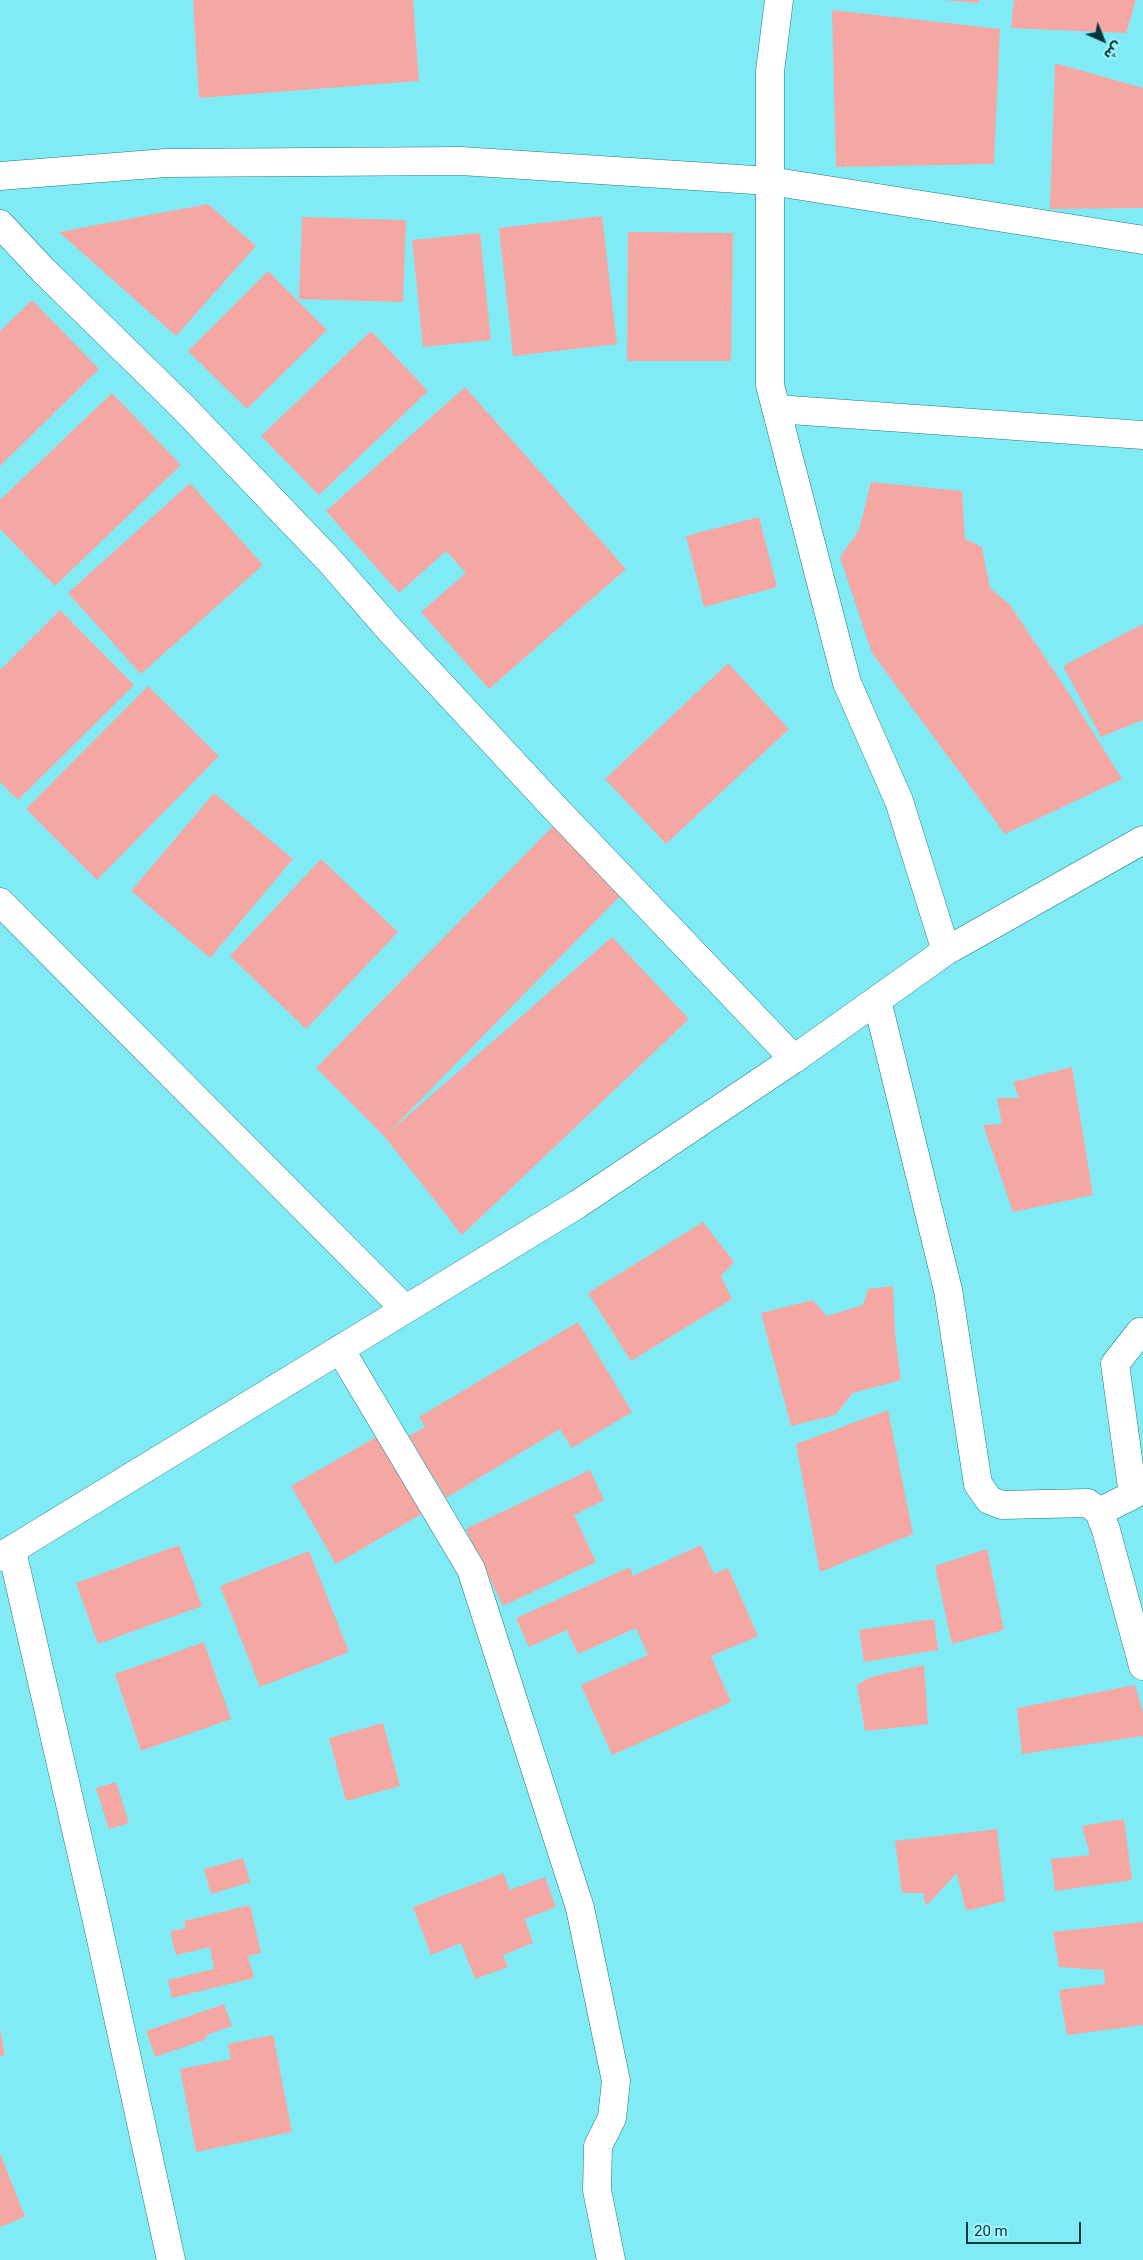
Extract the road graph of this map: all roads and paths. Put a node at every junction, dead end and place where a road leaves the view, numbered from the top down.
1 (778, 0) edge
2 (0, 176) edge
3 (770, 181) junction
4 (0, 224) edge
5 (1143, 240) edge
6 (776, 409) junction
7 (1143, 435) edge
8 (1143, 840) edge
9 (0, 902) edge
10 (946, 951) junction
11 (876, 1000) junction
12 (794, 1059) junction
13 (405, 1309) junction
14 (1143, 1333) edge
15 (340, 1349) junction
16 (1099, 1512) junction
17 (6, 1554) edge
18 (1143, 1666) edge
19 (170, 2260) edge
20 (611, 2260) edge

1 - 3 street
2 - 3 street
3 - 5 street
3 - 6 street
4 - 12 street
6 - 7 street
6 - 10 street
8 - 10 street
9 - 13 street
10 - 11 street
11 - 12 street
11 - 16 street
12 - 13 street
13 - 15 street
14 - 16 street
15 - 17 street
15 - 20 street
16 - 18 street
17 - 19 street

